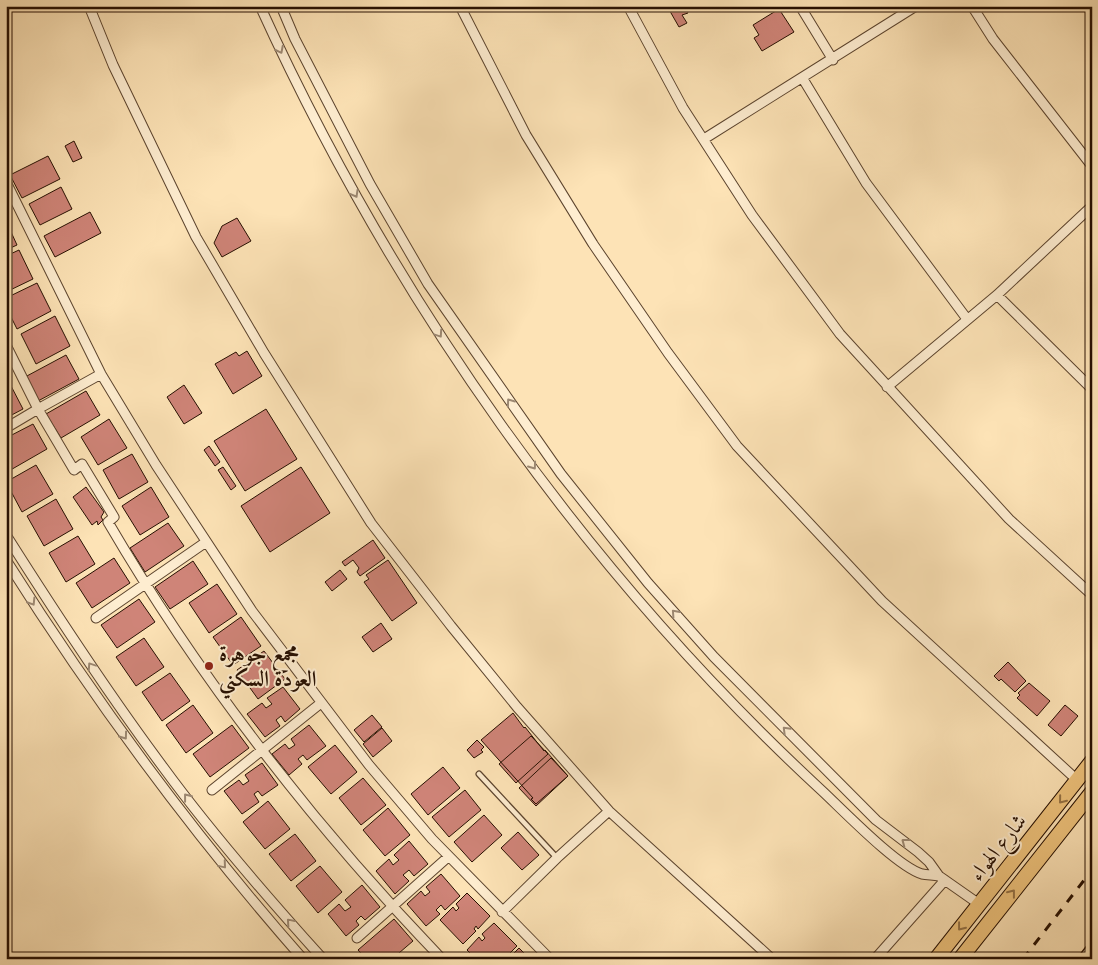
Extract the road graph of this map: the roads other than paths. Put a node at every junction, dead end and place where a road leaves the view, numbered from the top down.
1 (89, 6) edge
2 (260, 6) edge
3 (282, 6) edge
4 (460, 6) edge
5 (628, 6) edge
6 (800, 6) edge
7 (916, 6) edge
8 (972, 6) edge
9 (833, 60) junction
10 (802, 78) junction
11 (704, 139) junction
12 (1092, 166) edge
13 (6, 182) edge
14 (1092, 206) edge
15 (997, 295) junction
16 (967, 319) junction
17 (6, 345) edge
18 (101, 374) junction
19 (887, 387) junction
20 (1092, 389) edge
21 (38, 410) junction
22 (6, 428) edge
23 (6, 535) edge
24 (206, 542) junction
25 (6, 560) edge
26 (144, 584) junction
27 (1092, 595) edge
28 (96, 618) dead end
29 (320, 704) junction
30 (262, 750) junction
31 (1092, 761) edge
32 (479, 774) dead end
33 (1077, 780) junction
34 (212, 790) dead end
35 (1092, 792) edge
36 (610, 811) junction
37 (448, 857) junction
38 (556, 858) junction
39 (942, 878) junction
40 (979, 904) junction
41 (392, 906) junction
42 (502, 912) junction
43 (357, 938) dead end
44 (1092, 950) edge
45 (303, 959) edge
46 (323, 959) edge
47 (442, 959) edge
48 (550, 959) edge
49 (772, 959) edge
50 (875, 959) edge
51 (936, 959) edge
52 (960, 959) edge
53 (1085, 959) edge

1 - 36 street
2 -> 39 street
39 -> 3 street
4 - 33 street
5 - 11 street
6 - 9 street
7 - 9 street
8 - 12 street
9 - 10 street
10 - 11 street
10 - 16 street
11 - 19 street
13 - 18 street
14 - 15 street
15 - 16 street
15 - 20 street
16 - 19 street
17 - 21 street
18 - 21 street
18 - 24 street
19 - 27 street
21 - 22 street
21 - 26 street
46 -> 23 street
24 - 26 street
24 - 29 street
25 -> 45 street
26 - 28 street
26 - 30 street
29 - 30 street
29 - 37 street
30 - 34 street
30 - 41 street
31 - 33 main road, شارع الهواء
32 - 38 lane
33 -> 40 main road, شارع الهواء
52 -> 35 main road, شارع الهواء
36 - 38 street
36 - 49 street
37 - 41 street
37 - 42 street
38 - 42 street
39 - 40 street
39 - 50 street
40 -> 51 main road, شارع الهواء
41 - 43 street
41 - 47 street
42 - 48 street
44 - 53 street

